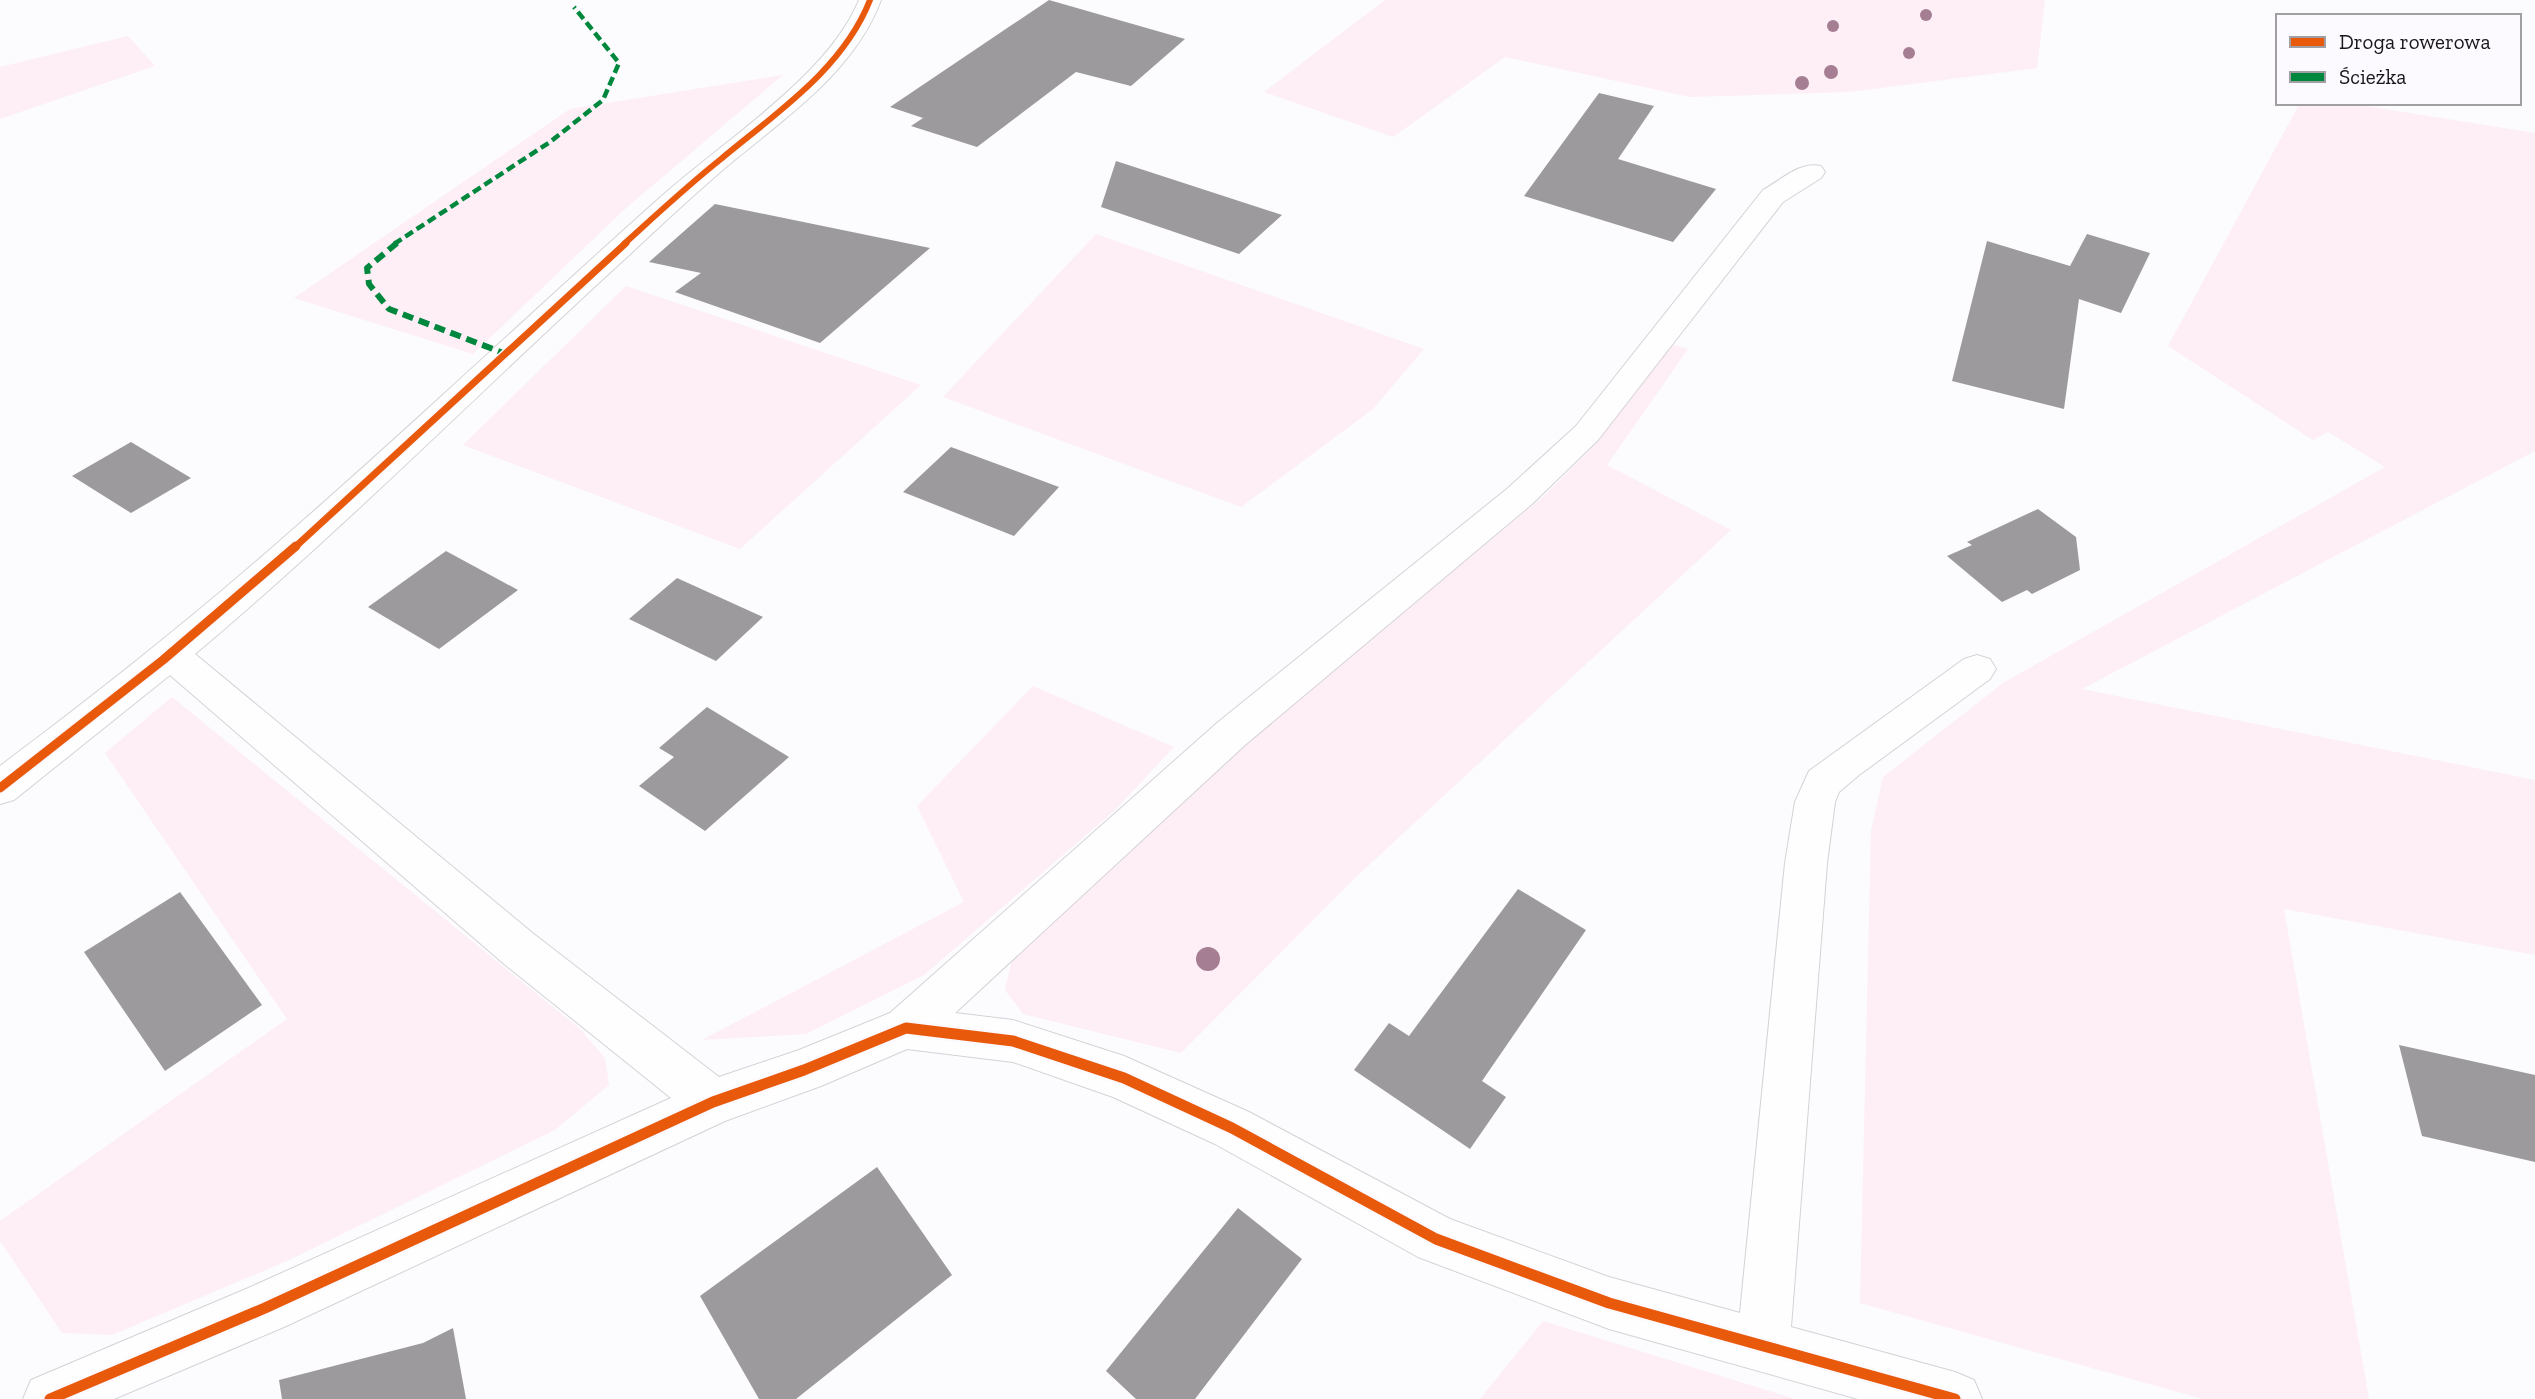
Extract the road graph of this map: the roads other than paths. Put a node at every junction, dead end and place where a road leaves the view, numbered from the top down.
1 (870, 0) edge
2 (1812, 172) dead end
3 (170, 654) junction
4 (1977, 669) dead end
5 (0, 788) edge
6 (906, 1028) junction
7 (713, 1102) junction
8 (1763, 1347) junction
9 (50, 1399) edge
10 (1955, 1399) edge

1 - 3 street
2 - 6 street
3 - 5 street
3 - 7 street
4 - 8 street
6 - 7 street
6 - 8 street
7 - 9 street
8 - 10 street

